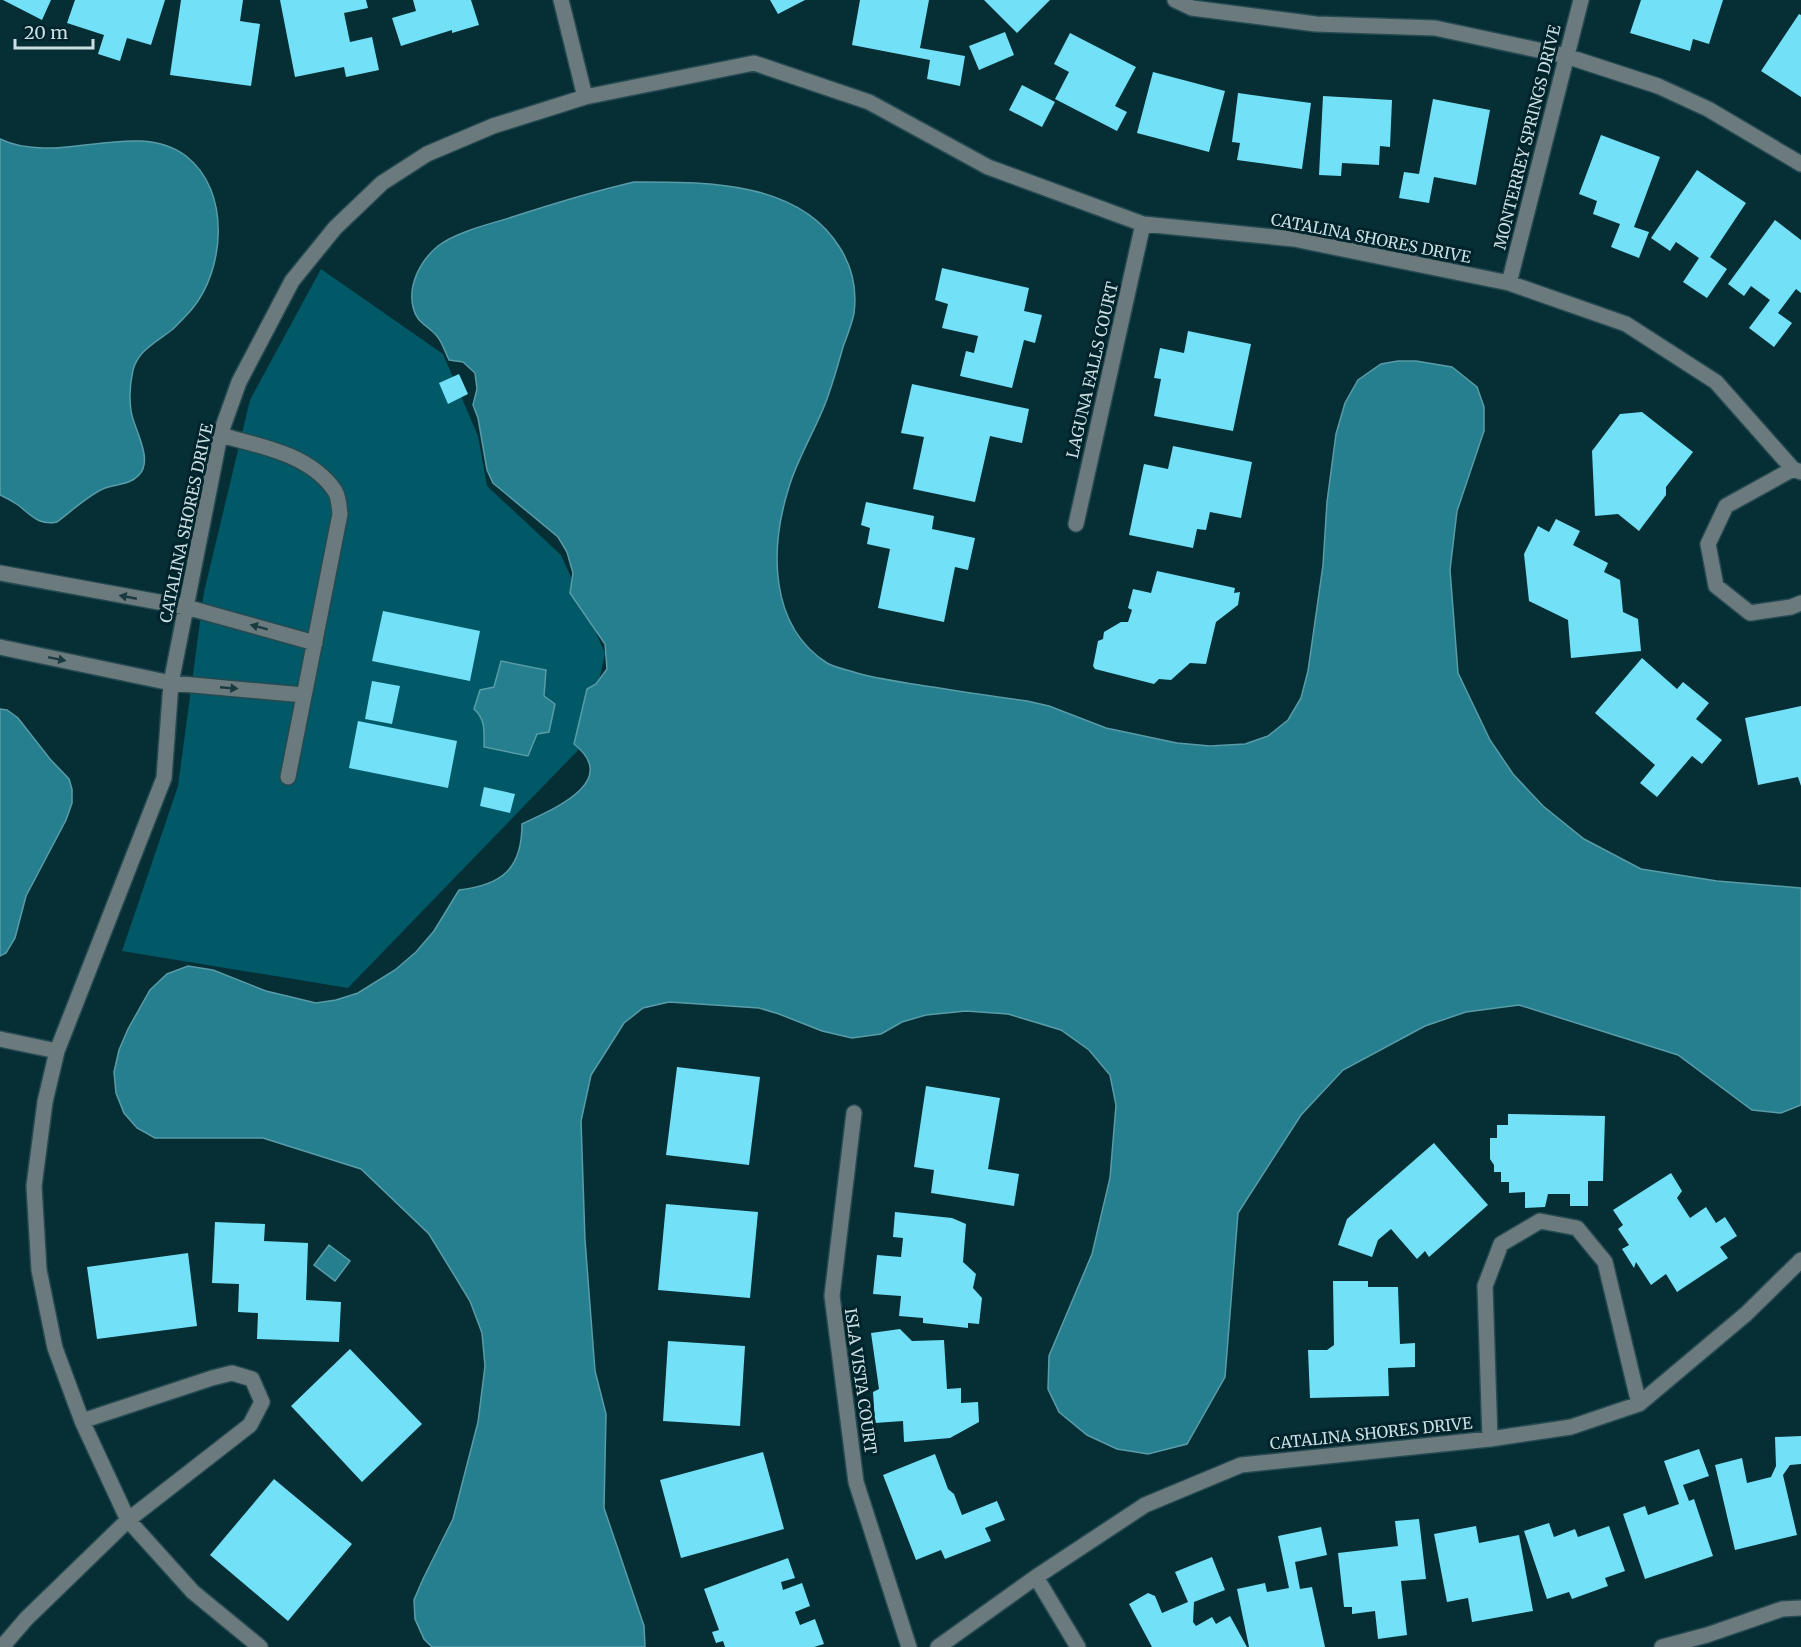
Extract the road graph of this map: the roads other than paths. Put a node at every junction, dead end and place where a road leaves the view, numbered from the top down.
1 (561, 0) edge
2 (1175, 0) edge
3 (1581, 0) edge
4 (1566, 57) junction
5 (585, 97) junction
6 (1801, 164) edge
7 (1143, 224) junction
8 (1509, 283) junction
9 (220, 435) junction
10 (1797, 471) edge
11 (1076, 524) dead end
12 (0, 573) edge
13 (1801, 603) edge
14 (186, 608) junction
15 (315, 642) junction
16 (0, 647) edge
17 (171, 683) junction
18 (304, 696) junction
19 (288, 777) dead end
20 (0, 1040) edge
21 (57, 1051) junction
22 (854, 1113) dead end
23 (1801, 1260) edge
24 (1639, 1404) junction
25 (82, 1421) junction
26 (1490, 1439) junction
27 (128, 1520) junction
28 (1036, 1577) junction
29 (1801, 1608) edge
30 (2, 1647) edge
31 (260, 1647) edge
32 (909, 1647) edge
33 (938, 1647) edge
34 (1078, 1647) edge
35 (1662, 1647) edge

1 - 5 street
2 - 4 street
3 - 4 street, MONTERREY SPRINGS DRIVE
4 - 6 street
4 - 8 street, MONTERREY SPRINGS DRIVE
5 - 7 street, CATALINA SHORES DRIVE
5 - 9 street, CATALINA SHORES DRIVE
7 - 8 street, CATALINA SHORES DRIVE
7 - 11 street, LAGUNA FALLS COURT
8 - 10 street, CATALINA SHORES DRIVE
9 - 14 street, CATALINA SHORES DRIVE
9 - 15 street
10 - 13 street
14 -> 12 street
15 -> 14 street
14 - 17 street, CATALINA SHORES DRIVE
15 - 18 street
16 -> 17 street
17 -> 18 street
17 - 21 street, CATALINA SHORES DRIVE
18 - 19 street
20 - 21 street
21 - 25 street, CATALINA SHORES DRIVE
22 - 32 street, ISLA VISTA COURT
23 - 24 street, CATALINA SHORES DRIVE
24 - 26 street, CATALINA SHORES DRIVE
24 - 26 street
25 - 27 street, CATALINA SHORES DRIVE
25 - 27 street
26 - 28 street, CATALINA SHORES DRIVE
27 - 30 street
27 - 31 street, CATALINA SHORES DRIVE
28 - 33 street, CATALINA SHORES DRIVE
28 - 34 street
29 - 35 street

